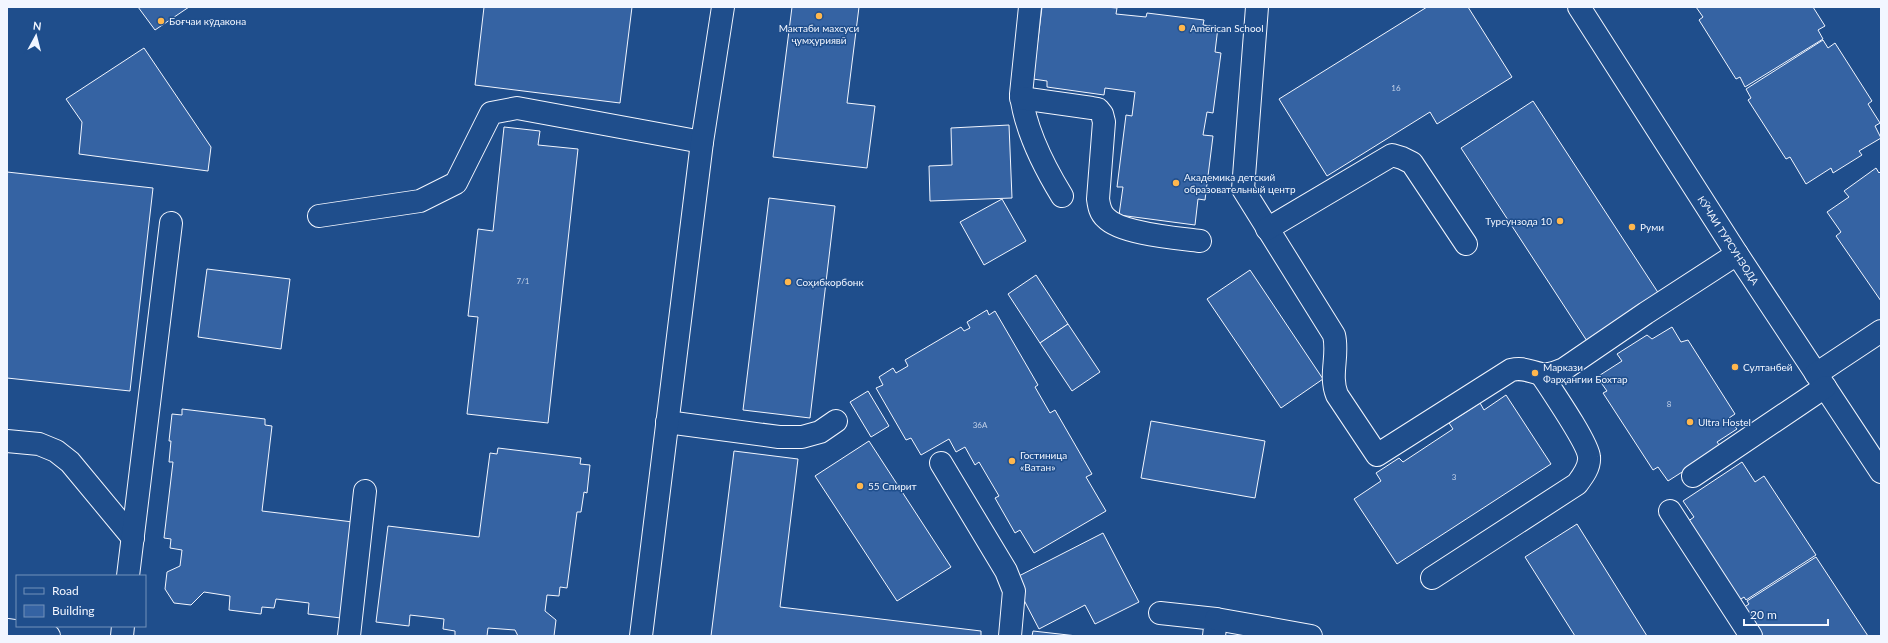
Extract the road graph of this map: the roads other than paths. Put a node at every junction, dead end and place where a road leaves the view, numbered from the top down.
1 (723, 7) edge
2 (1030, 7) edge
3 (1257, 7) edge
4 (1579, 7) edge
5 (1021, 98) junction
6 (702, 142) junction
7 (1062, 196) dead end
8 (319, 216) dead end
9 (172, 223) dead end
10 (1267, 229) junction
11 (1200, 241) dead end
12 (1466, 244) dead end
13 (1737, 254) junction
14 (1881, 331) edge
15 (1541, 374) junction
16 (1821, 380) junction
17 (836, 421) dead end
18 (668, 422) junction
19 (7, 440) edge
20 (941, 463) dead end
21 (1881, 472) edge
22 (1693, 476) dead end
23 (365, 491) dead end
24 (1670, 511) dead end
25 (133, 538) junction
26 (128, 575) edge
27 (1432, 578) dead end
28 (1160, 613) dead end
29 (1215, 628) edge
30 (7, 630) edge
31 (49, 636) edge
32 (349, 636) edge
33 (641, 636) edge
34 (1010, 636) edge
35 (1311, 636) edge
36 (1751, 636) edge

1 - 6 street
2 - 5 street
3 - 10 street
4 - 13 street, КӮЧАИ ТУРСУНЗОДА
5 - 7 street
5 - 11 street
6 - 8 street
6 - 18 street
9 - 25 street
10 - 12 street
10 - 15 street
13 - 15 street
13 - 16 street, КӮЧАИ ТУРСУНЗОДА
14 - 16 street
15 - 27 street
16 - 21 street, КӮЧАИ ТУРСУНЗОДА
16 - 22 street
17 - 18 street
18 - 33 street
19 - 25 street
20 - 34 street
23 - 32 street
24 - 36 street
25 - 26 street
28 - 29 street
29 - 35 street
30 - 31 street

